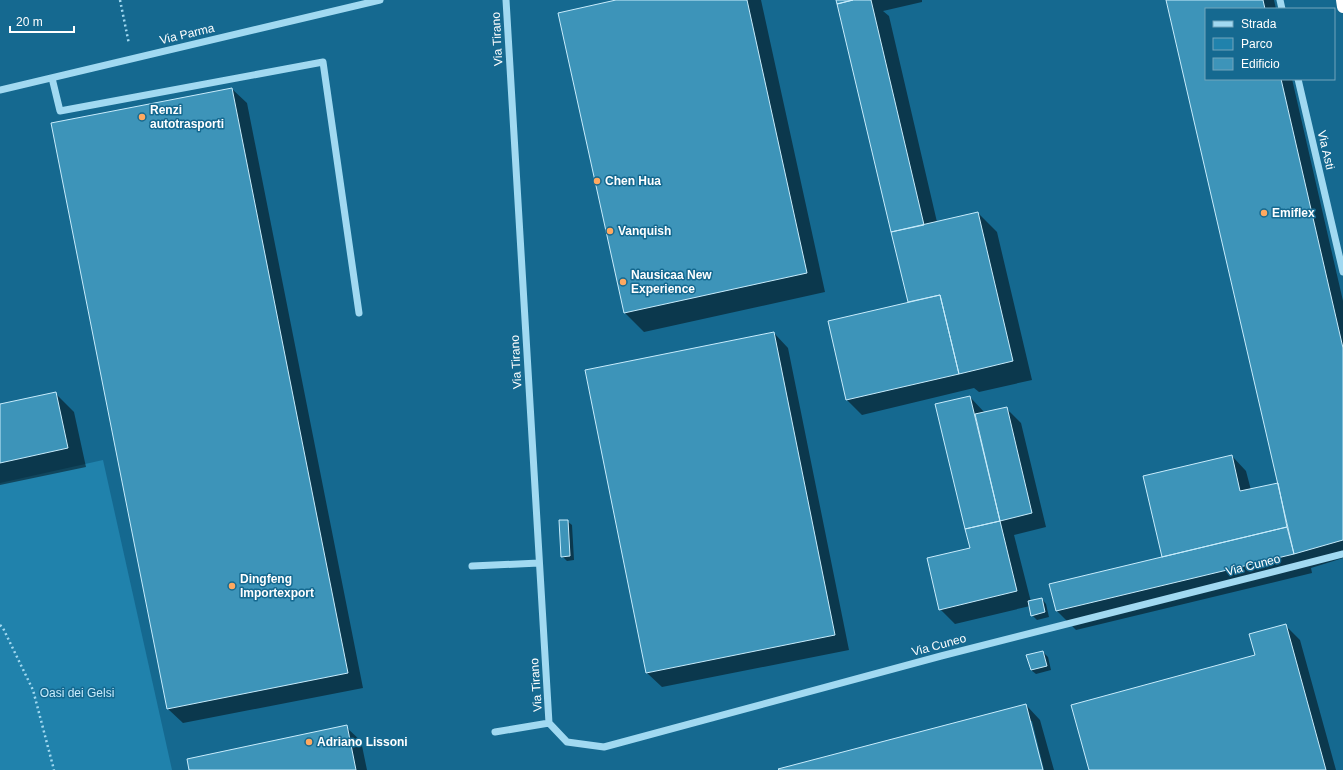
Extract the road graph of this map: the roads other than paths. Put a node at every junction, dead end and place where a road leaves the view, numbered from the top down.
1 (380, 0) edge
2 (506, 0) edge
3 (1342, 0) edge
4 (1343, 7) edge
5 (52, 78) junction
6 (1298, 80) edge
7 (0, 90) edge
8 (1343, 272) edge
9 (359, 313) dead end
10 (1343, 554) edge
11 (539, 564) junction
12 (472, 566) dead end
13 (549, 723) junction
14 (494, 732) dead end

1 - 5 street, Via Parma
2 - 11 street, Via Tirano
3 - 4 highway
5 - 7 street, Via Parma
5 - 9 street
6 - 8 street, Via Asti
10 - 13 street, Via Cuneo
11 - 12 street
11 - 13 street, Via Tirano
13 - 14 street

